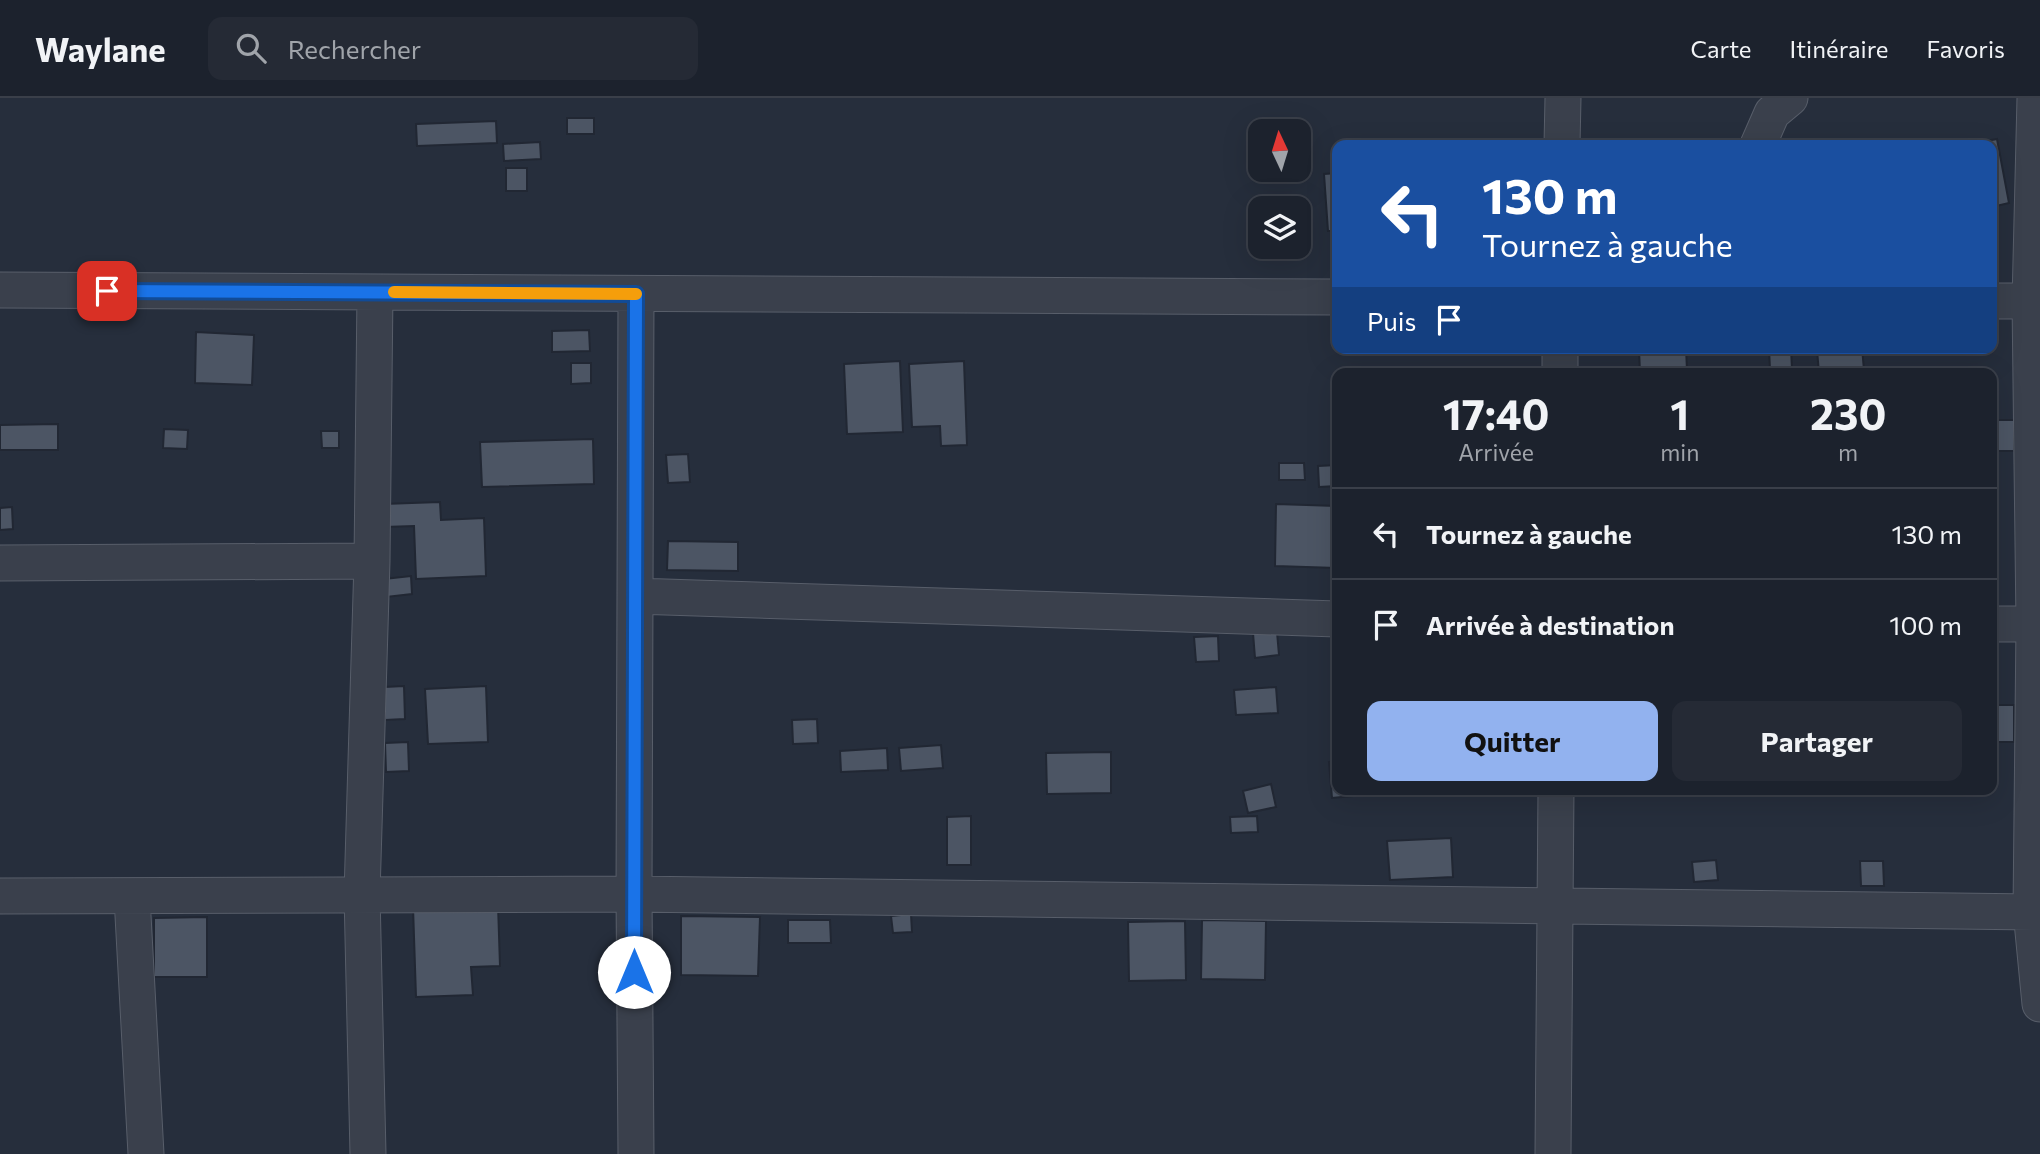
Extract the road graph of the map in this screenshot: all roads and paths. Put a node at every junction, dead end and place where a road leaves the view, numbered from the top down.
1 (1563, 98) edge
2 (1790, 98) edge
3 (2035, 98) edge
4 (1562, 140) edge
5 (1760, 140) edge
6 (0, 290) edge
7 (375, 292) junction
8 (636, 294) junction
9 (1332, 297) edge
10 (1997, 301) edge
11 (2035, 301) edge
12 (372, 561) junction
13 (0, 563) edge
14 (635, 596) junction
15 (1332, 619) edge
16 (1997, 624) edge
17 (2037, 624) edge
18 (1556, 795) edge
19 (362, 894) junction
20 (634, 894) junction
21 (0, 896) edge
22 (132, 897) junction
23 (1555, 906) junction
24 (2035, 912) edge
25 (2040, 1004) edge
26 (146, 1154) edge
27 (368, 1154) edge
28 (636, 1154) edge
29 (1553, 1154) edge

1 - 4 street
2 - 5 street
3 - 11 street
6 - 7 street
7 - 8 street
7 - 12 street
8 - 9 street
8 - 14 street
10 - 11 street
11 - 17 street
12 - 13 street
12 - 19 street
14 - 15 street
14 - 20 street
16 - 17 street
17 - 24 street
18 - 23 street
19 - 20 street
19 - 22 street
19 - 27 street
20 - 23 street
20 - 28 street
21 - 22 street
22 - 26 street
23 - 24 street
23 - 29 street
24 - 25 street

